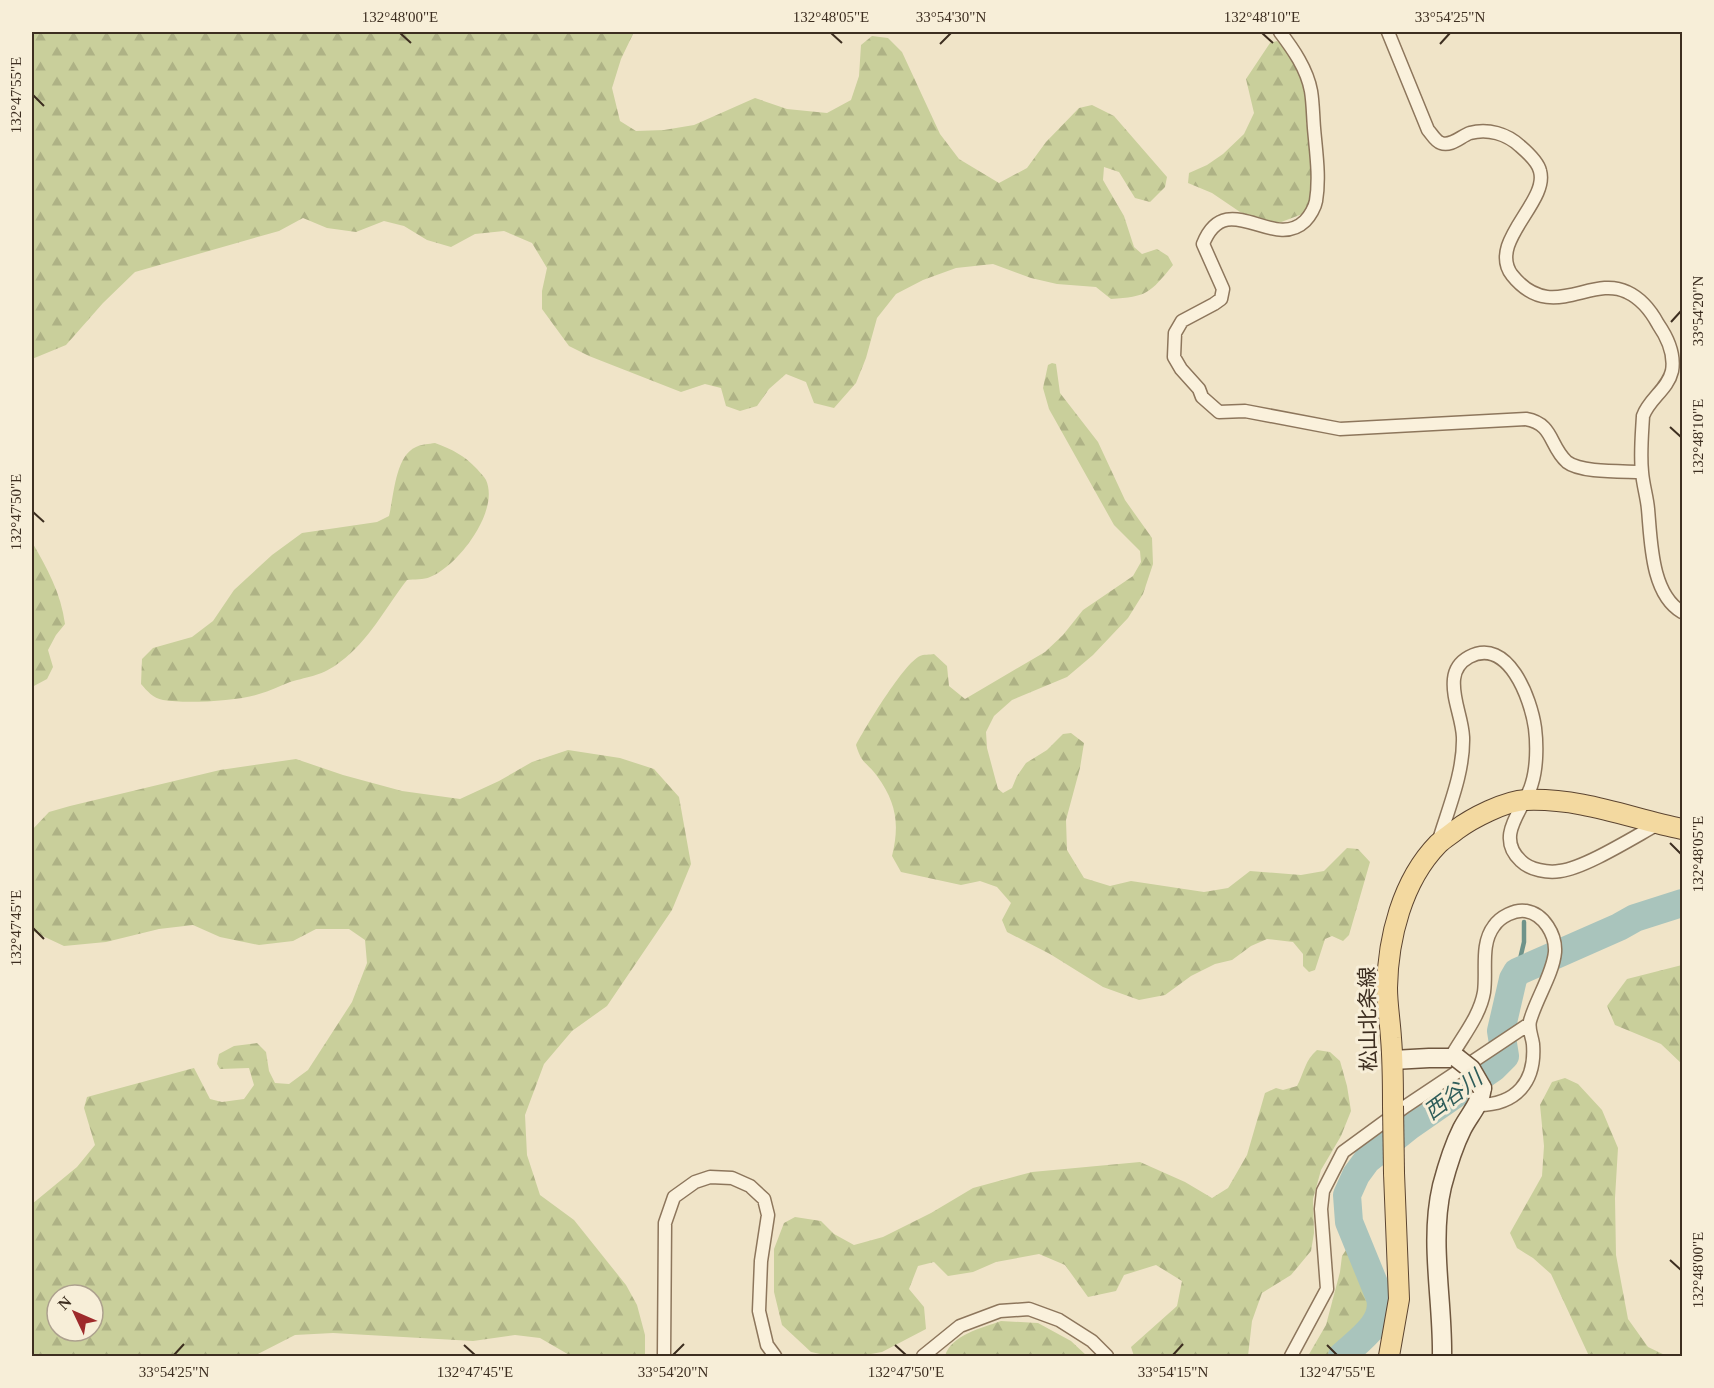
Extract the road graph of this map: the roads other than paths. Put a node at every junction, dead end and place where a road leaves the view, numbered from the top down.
1 (1280, 32) edge
2 (1388, 32) edge
3 (1642, 472) junction
4 (1683, 612) edge
5 (1524, 800) junction
6 (1658, 824) junction
7 (1683, 830) edge
8 (1438, 844) junction
9 (1529, 1024) junction
10 (1454, 1058) junction
11 (1393, 1060) junction
12 (1480, 1097) junction
13 (664, 1356) edge
14 (775, 1356) edge
15 (922, 1356) edge
16 (1107, 1356) edge
17 (1291, 1356) edge
18 (1389, 1356) edge
19 (1442, 1356) edge

1 - 3 street
2 - 3 street
3 - 4 street
5 - 6 main road, 松山北条線
5 - 6 street
5 - 8 main road, 松山北条線
5 - 8 street
6 - 7 main road, 松山北条線
8 - 11 main road, 松山北条線
9 - 10 street
9 - 12 street
9 - 17 street
10 - 11 main road
10 - 12 main road, bridge
11 - 18 main road, 松山北条線, bridge
12 - 19 main road
13 - 14 street
15 - 16 street

